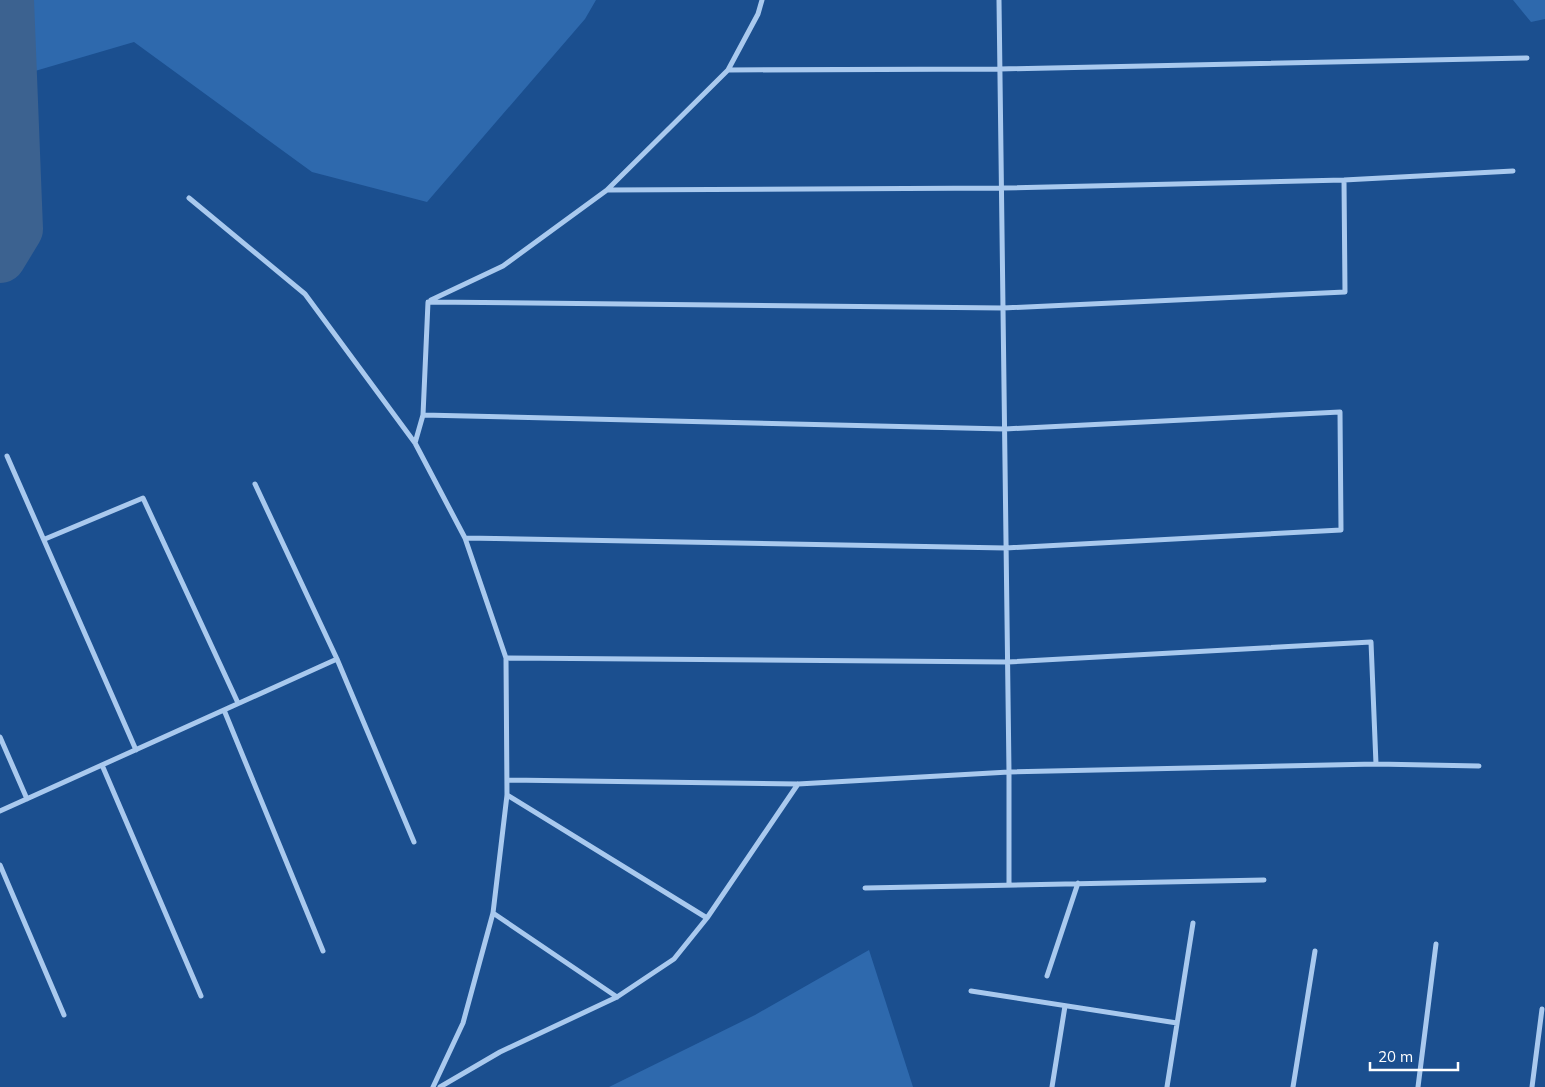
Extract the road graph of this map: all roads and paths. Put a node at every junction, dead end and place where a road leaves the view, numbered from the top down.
1 (762, 0) edge
2 (999, 0) edge
3 (1528, 58) dead end
4 (1000, 68) junction
5 (728, 70) junction
6 (1513, 171) dead end
7 (1344, 180) junction
8 (1002, 188) junction
9 (607, 190) junction
10 (190, 198) dead end
11 (428, 302) junction
12 (1003, 308) junction
13 (422, 416) junction
14 (1005, 428) junction
15 (414, 443) junction
16 (7, 456) dead end
17 (255, 484) dead end
18 (465, 538) junction
19 (44, 539) junction
20 (1006, 548) junction
21 (506, 658) junction
22 (337, 659) junction
23 (1008, 662) junction
24 (238, 704) junction
25 (224, 710) junction
26 (0, 737) edge
27 (136, 750) junction
28 (1376, 764) junction
29 (102, 765) junction
30 (1479, 766) dead end
31 (1009, 772) junction
32 (506, 780) junction
33 (798, 784) junction
34 (507, 795) junction
35 (27, 799) junction
36 (0, 811) edge
37 (414, 842) dead end
38 (0, 865) edge
39 (1264, 880) dead end
40 (1078, 884) junction
41 (1009, 885) junction
42 (865, 888) dead end
43 (493, 913) junction
44 (708, 918) junction
45 (1193, 923) dead end
46 (1436, 944) dead end
47 (323, 951) dead end
48 (1316, 951) dead end
49 (1047, 976) dead end
50 (971, 990) dead end
51 (201, 996) dead end
52 (617, 997) junction
53 (1065, 1006) junction
54 (1542, 1008) dead end
55 (64, 1015) dead end
56 (1177, 1023) junction
57 (433, 1087) edge
58 (440, 1087) edge
59 (1052, 1087) edge
60 (1167, 1087) edge
61 (1294, 1087) edge
62 (1418, 1087) edge
63 (1532, 1087) edge

1 - 5 street
2 - 4 street
3 - 4 street
4 - 5 street
4 - 8 street
5 - 9 street
6 - 7 street
7 - 8 street
7 - 12 street
8 - 9 street
8 - 12 street
9 - 11 street
10 - 15 street
11 - 12 street
11 - 13 street
12 - 14 street
13 - 14 street
13 - 15 street
14 - 20 street
14 - 20 street
15 - 18 street
16 - 19 street
17 - 22 street
18 - 20 street
18 - 21 street
19 - 24 street
19 - 27 street
20 - 23 street
21 - 23 street
21 - 32 street
22 - 24 street
22 - 37 street
23 - 28 street
23 - 31 street
24 - 25 street
25 - 27 street
25 - 47 street
26 - 35 street
27 - 29 street
28 - 30 street
28 - 31 street
29 - 35 street
29 - 51 street
31 - 33 street
31 - 41 street
32 - 33 street
32 - 34 street
33 - 44 street
34 - 43 street
34 - 44 street
35 - 36 street
38 - 55 street
39 - 40 street
40 - 41 street
40 - 49 street
41 - 42 street
43 - 52 street
43 - 57 street
44 - 52 street
45 - 56 street
46 - 62 street
48 - 61 street
50 - 53 street
52 - 58 street
53 - 56 street
53 - 59 street
54 - 63 street
56 - 60 street

